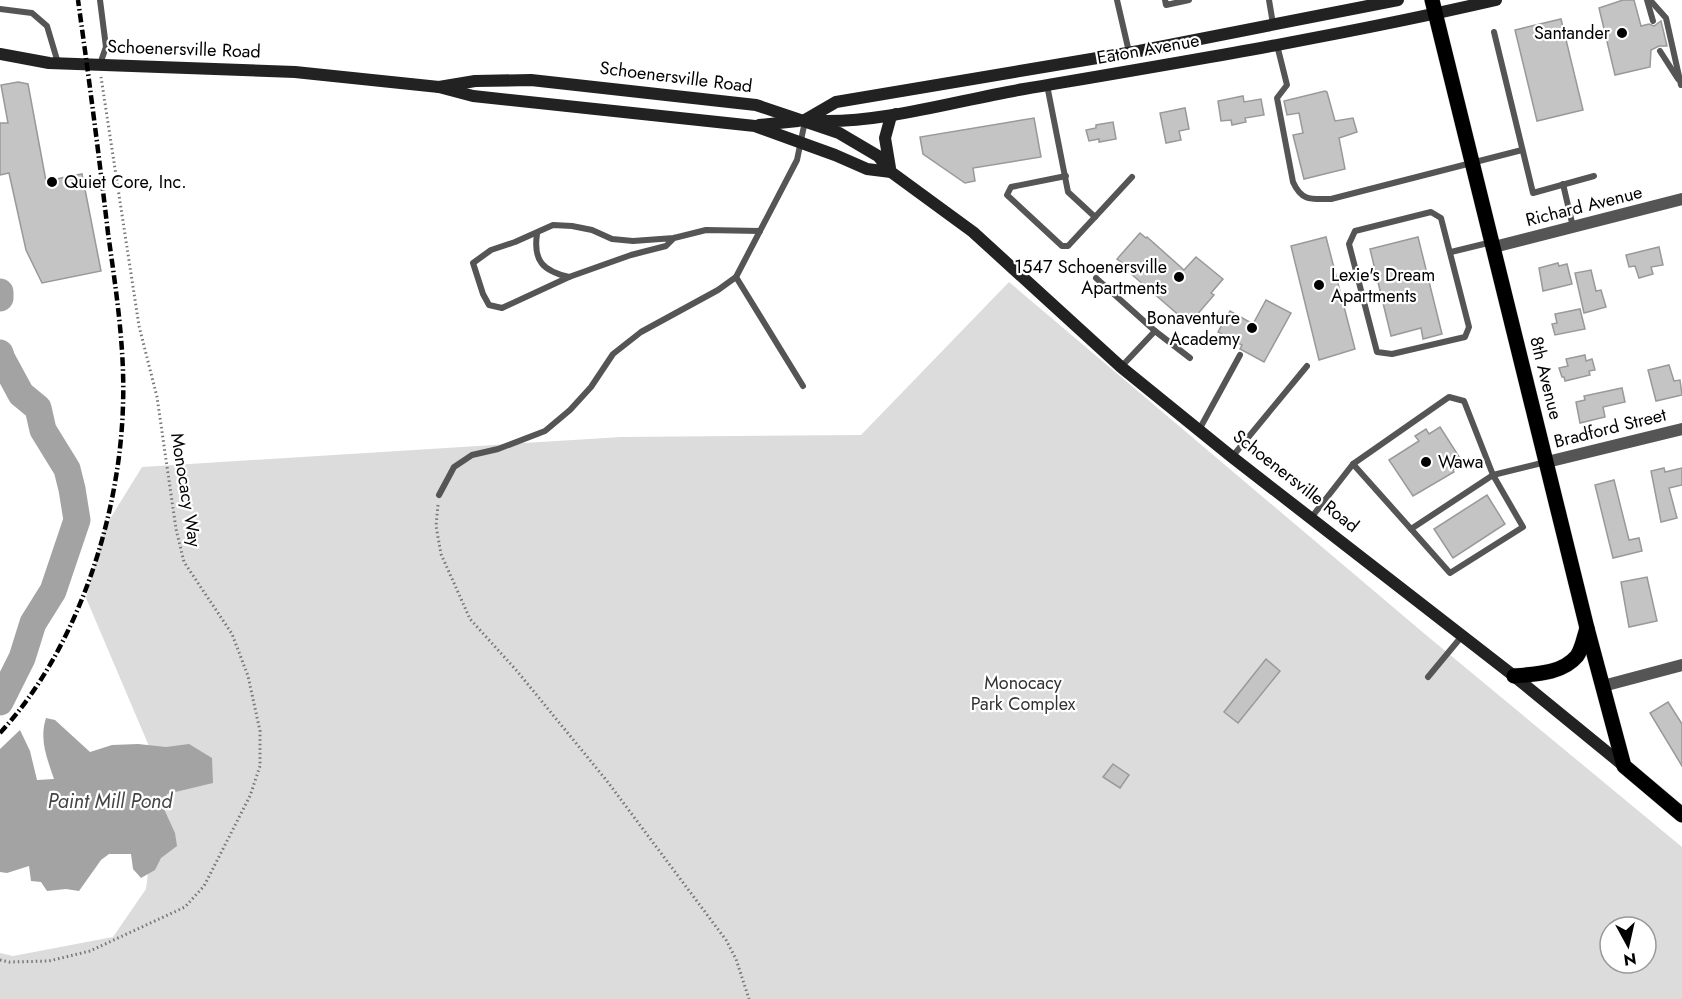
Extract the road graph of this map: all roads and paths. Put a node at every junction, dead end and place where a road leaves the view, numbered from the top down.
1 (100, 0) edge
2 (1117, 0) edge
3 (1165, 0) edge
4 (1189, 0) edge
5 (1269, 0) edge
6 (1398, 0) edge
7 (1496, 0) edge
8 (1648, 0) edge
9 (1434, 7) edge
10 (0, 9) edge
11 (1653, 21) dead end
12 (1274, 25) junction
13 (1494, 32) dead end
14 (1277, 45) junction
15 (1660, 51) dead end
16 (1129, 53) junction
17 (0, 54) edge
18 (58, 63) junction
19 (99, 65) junction
20 (1047, 85) junction
21 (1681, 85) edge
22 (440, 87) junction
23 (896, 114) junction
24 (805, 120) junction
25 (755, 126) junction
26 (799, 142) junction
27 (1522, 150) junction
28 (1473, 163) junction
29 (891, 172) junction
30 (1066, 176) junction
31 (1594, 176) dead end
32 (1132, 177) dead end
33 (1563, 184) junction
34 (1682, 199) edge
35 (1095, 217) junction
36 (1573, 227) junction
37 (760, 231) junction
38 (537, 234) junction
39 (674, 238) junction
40 (1493, 244) junction
41 (1450, 252) junction
42 (568, 276) junction
43 (736, 277) junction
44 (1096, 278) dead end
45 (1155, 331) junction
46 (1240, 355) dead end
47 (1190, 358) dead end
48 (1307, 366) dead end
49 (1121, 367) junction
50 (803, 386) dead end
51 (1682, 429) edge
52 (1199, 430) junction
53 (1232, 457) junction
54 (1547, 462) junction
55 (1353, 464) junction
56 (1493, 475) junction
57 (439, 495) joint
58 (1311, 518) junction
59 (1411, 529) junction
60 (1587, 628) junction
61 (1462, 636) junction
62 (1682, 665) edge
63 (1514, 676) junction
64 (1428, 677) dead end
65 (1603, 686) junction
66 (1624, 766) junction
67 (1682, 814) edge
68 (0, 960) edge
69 (749, 999) edge

1 - 19 lane
2 - 16 lane
3 - 4 lane
5 - 12 lane
6 - 12 main road, Eaton Avenue
7 - 9 main road, Eaton Avenue
8 - 11 lane
8 - 21 lane
9 - 14 main road, Eaton Avenue
9 - 28 main road, 8th Avenue
10 - 18 lane
12 - 16 main road, Eaton Avenue
13 - 27 lane
14 - 20 main road, Eaton Avenue
14 - 28 lane
15 - 21 lane
16 - 24 main road, Eaton Avenue
17 - 18 main road, Schoenersville Road
18 - 19 main road, Schoenersville Road
19 - 22 main road, Schoenersville Road
19 - 68 path, Monocacy Way
20 - 23 main road, Eaton Avenue
20 - 30 lane
22 - 24 main road, Schoenersville Road
22 - 25 main road, Schoenersville Road
23 - 24 main road, Eaton Avenue
23 - 29 main road
24 - 25 main road, Eaton Avenue
24 - 26 lane
24 - 29 main road, Schoenersville Road
25 - 26 main road, Schoenersville Road
26 - 29 main road, Schoenersville Road
26 - 37 lane
27 - 28 lane
27 - 33 lane
28 - 40 main road, 8th Avenue
29 - 49 main road, Schoenersville Road
30 - 35 lane
30 - 35 lane
31 - 33 lane
32 - 35 lane
33 - 36 lane
34 - 36 street, Richard Avenue
36 - 40 street, Richard Avenue
37 - 39 lane
37 - 43 lane
38 - 39 lane
38 - 42 lane
38 - 42 lane
39 - 42 lane
40 - 41 lane
40 - 54 main road, 8th Avenue
41 - 41 lane
43 - 50 lane
43 - 57 lane
44 - 45 lane
45 - 47 lane
45 - 49 lane
46 - 52 lane
48 - 53 lane
49 - 52 main road, Schoenersville Road
51 - 54 street, Bradford Street
52 - 53 main road, Schoenersville Road
53 - 58 main road, Schoenersville Road
54 - 56 lane
54 - 60 main road, 8th Avenue
55 - 56 lane
55 - 58 lane
55 - 59 lane
56 - 59 lane
56 - 59 lane
57 - 69 path
58 - 61 main road, Schoenersville Road
60 - 63 main road
60 - 65 main road, 8th Avenue
61 - 63 main road, Schoenersville Road
61 - 64 lane
62 - 65 street
63 - 66 main road, Schoenersville Road
65 - 66 main road, 8th Avenue
66 - 67 main road, Schoenersville Road

